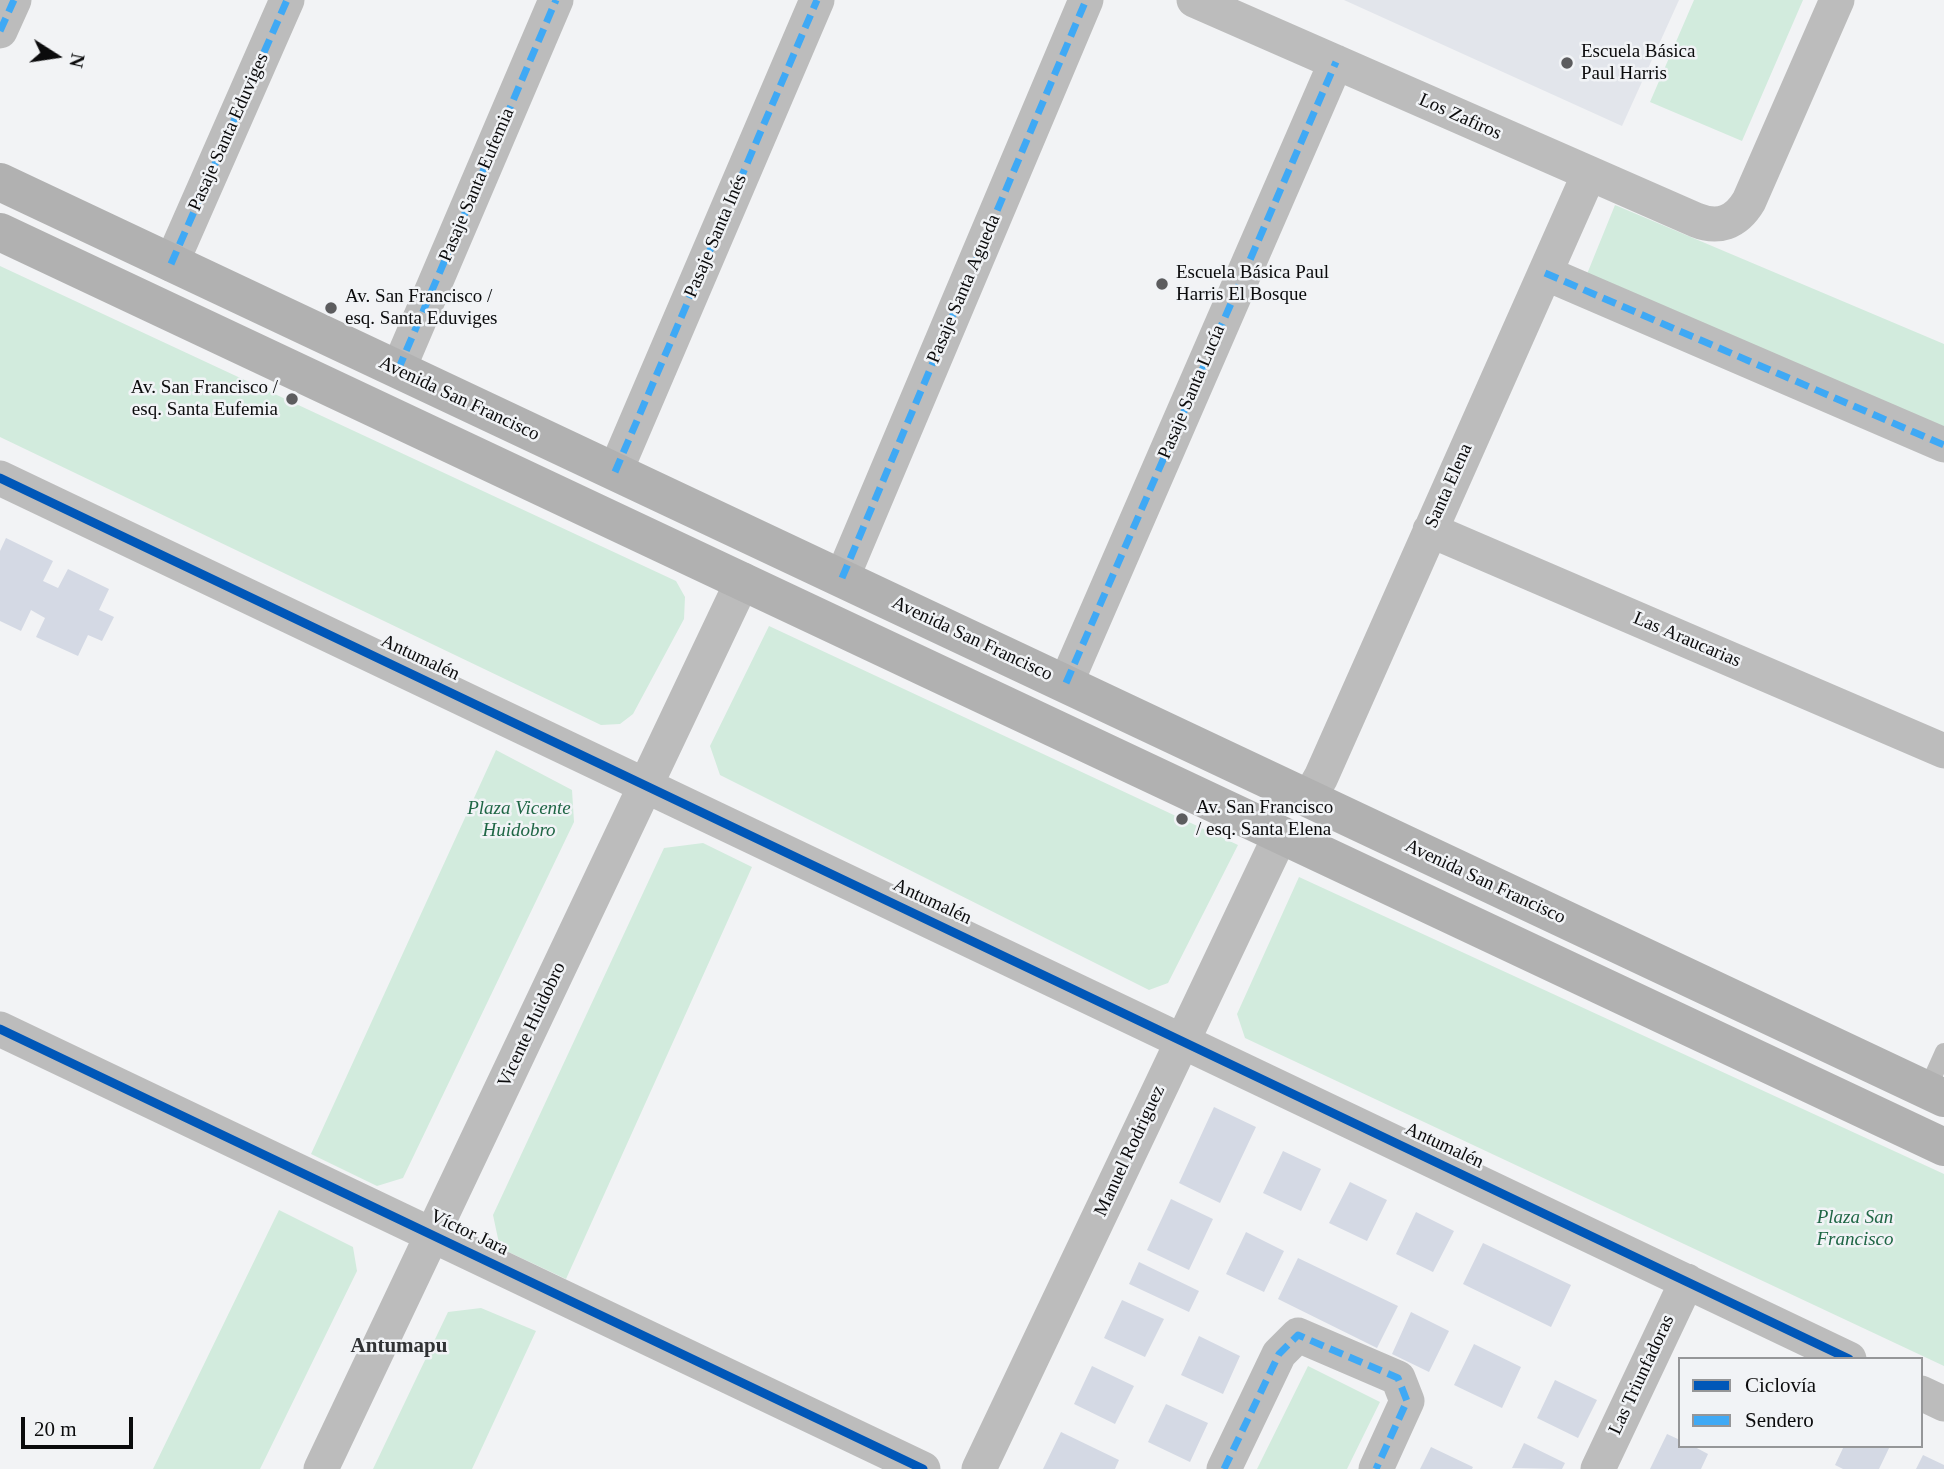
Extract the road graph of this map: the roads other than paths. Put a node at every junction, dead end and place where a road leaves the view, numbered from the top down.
1 (14, 0) edge
2 (287, 0) edge
3 (556, 0) edge
4 (817, 0) edge
5 (1086, 0) edge
6 (1194, 0) edge
7 (1838, 0) edge
8 (0, 31) edge
9 (1336, 62) junction
10 (1589, 174) junction
11 (0, 182) edge
12 (0, 232) edge
13 (171, 264) junction
14 (1545, 273) junction
15 (398, 370) junction
16 (1944, 445) edge
17 (615, 472) junction
18 (0, 478) edge
19 (1430, 530) junction
20 (842, 578) junction
21 (743, 580) junction
22 (1066, 683) junction
23 (1944, 751) edge
24 (646, 786) junction
25 (1309, 799) junction
26 (1281, 834) junction
27 (0, 1029) edge
28 (1182, 1041) junction
29 (1944, 1052) edge
30 (1936, 1094) edge
31 (1944, 1147) edge
32 (432, 1235) junction
33 (1687, 1281) junction
34 (1845, 1357) edge
35 (1923, 1394) edge
36 (1944, 1404) edge
37 (321, 1469) edge
38 (923, 1469) edge
39 (979, 1469) edge
40 (1224, 1469) edge
41 (1376, 1469) edge
42 (1598, 1469) edge

1 - 8 street
2 - 13 street, Pasaje Santa Eduviges
3 - 15 street, Pasaje Santa Eufemia
4 - 17 street, Pasaje Santa Inés
5 - 20 street, Pasaje Santa Agueda
6 - 9 street, Los Zafiros
7 - 10 street, Los Zafiros
9 - 10 street, Los Zafiros
9 - 22 street, Pasaje Santa Lucía
10 - 14 street, Santa Elena
11 - 13 main road, Avenida San Francisco
12 - 21 main road
13 - 15 main road, Avenida San Francisco
14 - 16 street
14 - 19 street, Santa Elena
15 - 17 main road, Avenida San Francisco
17 - 20 main road, Avenida San Francisco
18 - 24 street, Antumalén
19 - 23 street, Las Araucarias
19 - 25 street, Santa Elena
20 - 22 main road, Avenida San Francisco
21 - 24 street, Vicente Huidobro
21 - 26 main road
22 - 25 main road, Avenida San Francisco
24 - 28 street, Antumalén
24 - 32 street, Vicente Huidobro
25 - 30 main road, Avenida San Francisco
26 - 28 street, Manuel Rodriguez
26 - 31 main road
27 - 32 street, Víctor Jara
28 - 33 street, Antumalén
28 - 39 street, Manuel Rodriguez
29 - 30 lane
32 - 37 street, Vicente Huidobro
32 - 38 street, Víctor Jara
33 - 34 street, Antumalén
33 - 42 street, Las Triunfadoras
35 - 36 street
40 - 41 street

